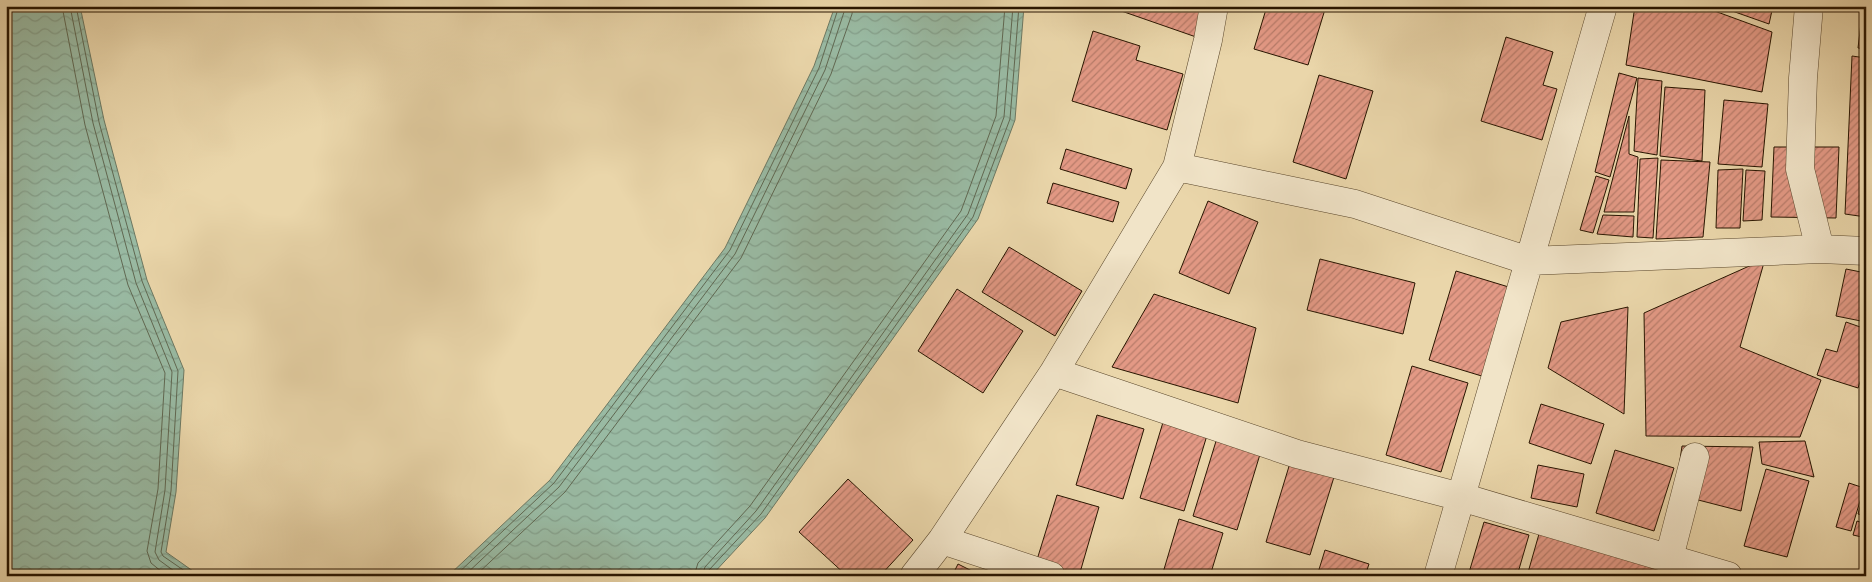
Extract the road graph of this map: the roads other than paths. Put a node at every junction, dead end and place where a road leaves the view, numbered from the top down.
1 (1214, 6) edge
2 (1603, 6) edge
3 (1809, 6) edge
4 (1177, 167) junction
5 (1820, 249) junction
6 (1866, 251) edge
7 (1529, 261) junction
8 (1054, 372) junction
9 (1695, 457) dead end
10 (1461, 497) junction
11 (942, 540) junction
12 (1669, 558) junction
13 (914, 576) edge
14 (1051, 576) edge
15 (1438, 576) edge
16 (1728, 576) edge

1 - 4 street
2 - 7 street
3 - 5 street
4 - 7 street
4 - 8 street
5 - 6 street
5 - 7 street
7 - 10 street
8 - 10 street
8 - 11 street
9 - 12 street
10 - 12 street
10 - 15 street
11 - 13 street
11 - 14 street
12 - 16 street

